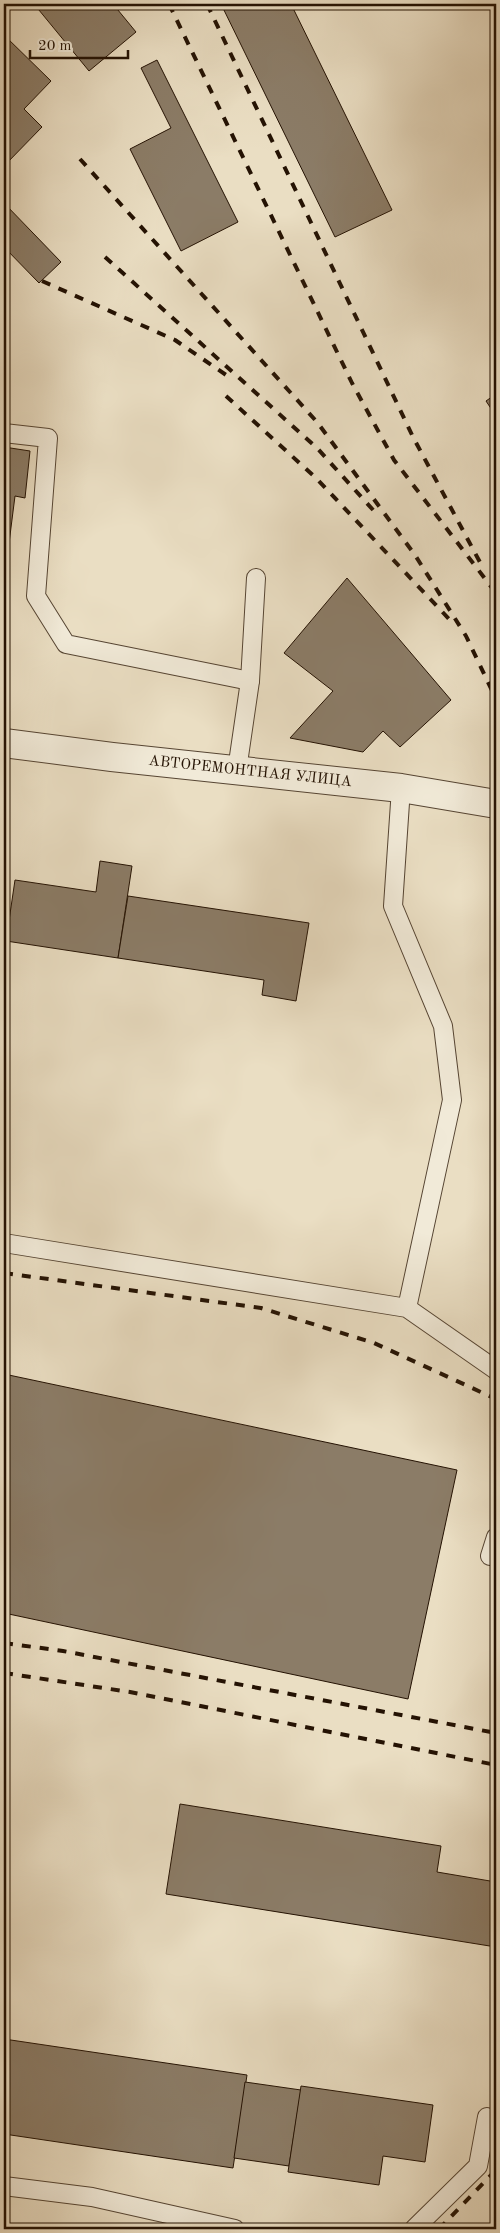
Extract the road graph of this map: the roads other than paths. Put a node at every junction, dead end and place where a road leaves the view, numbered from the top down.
1 (4, 433) edge
2 (256, 578) dead end
3 (250, 681) junction
4 (4, 743) edge
5 (237, 770) junction
6 (401, 788) junction
7 (496, 804) edge
8 (4, 1243) edge
9 (408, 1308) junction
10 (496, 1370) edge
11 (496, 1536) edge
12 (490, 1556) dead end
13 (488, 2116) dead end
14 (4, 2186) edge
15 (235, 2229) edge
16 (414, 2229) edge

1 - 3 lane
2 - 3 lane
3 - 5 lane
4 - 5 street, АВТОРЕМОНТНАЯ УЛИЦА
5 - 6 street, АВТОРЕМОНТНАЯ УЛИЦА
6 - 7 street, АВТОРЕМОНТНАЯ УЛИЦА
6 - 9 lane
8 - 9 lane
9 - 10 lane
11 - 12 lane
13 - 16 lane
14 - 15 lane

